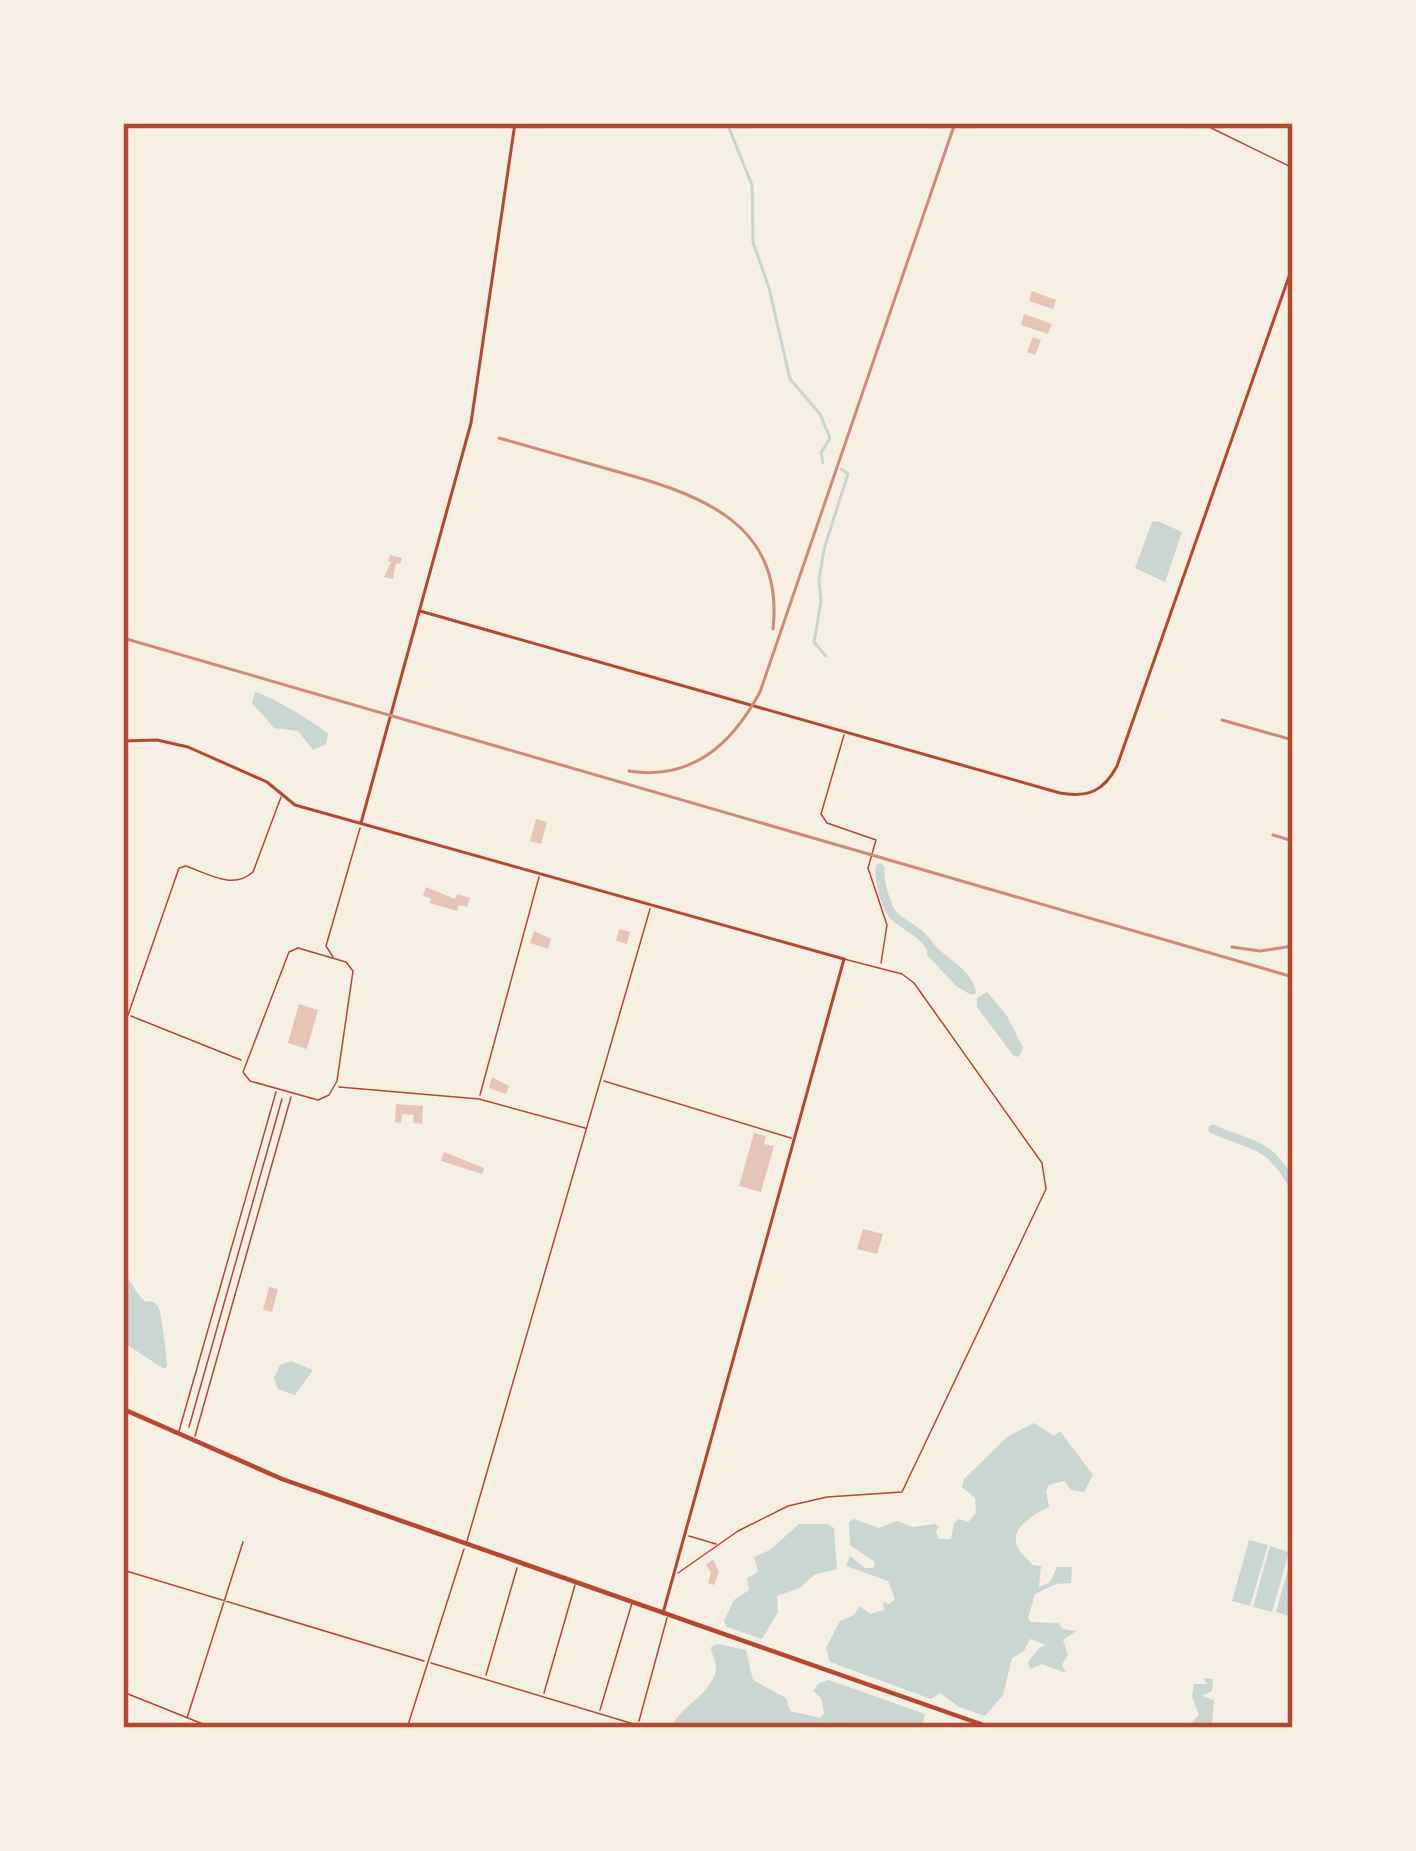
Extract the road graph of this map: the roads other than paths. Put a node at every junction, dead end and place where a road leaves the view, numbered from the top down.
1 (515, 123) edge
2 (1201, 123) edge
3 (1293, 168) edge
4 (1293, 265) edge
5 (420, 610) junction
6 (845, 731) junction
7 (123, 741) edge
8 (281, 797) junction
9 (361, 824) junction
10 (539, 874) junction
11 (651, 904) junction
12 (326, 946) junction
13 (311, 951) junction
14 (333, 958) junction
15 (844, 958) junction
16 (880, 968) junction
17 (125, 1014) edge
18 (244, 1062) junction
19 (600, 1080) junction
20 (335, 1087) junction
21 (277, 1089) junction
22 (292, 1093) junction
23 (478, 1099) junction
24 (586, 1128) junction
25 (794, 1139) junction
26 (213, 1312) junction
27 (229, 1317) junction
28 (123, 1408) edge
29 (177, 1436) junction
30 (193, 1443) junction
31 (685, 1535) junction
32 (243, 1542) dead end
33 (465, 1545) junction
34 (718, 1545) junction
35 (518, 1563) junction
36 (123, 1570) edge
37 (674, 1574) junction
38 (576, 1582) junction
39 (226, 1601) junction
40 (632, 1602) junction
41 (666, 1614) junction
42 (427, 1662) junction
43 (485, 1679) junction
44 (123, 1692) edge
45 (543, 1697) junction
46 (599, 1714) junction
47 (187, 1718) junction
48 (637, 1727) edge
49 (213, 1728) edge
50 (407, 1728) edge
51 (992, 1728) edge

1 - 5 street
2 - 3 street
4 - 6 street
5 - 6 street
5 - 9 street
6 - 16 street
7 - 8 street
8 - 9 street
8 - 17 street
9 - 10 street
9 - 12 street
10 - 11 street
10 - 23 street
11 - 15 street
11 - 19 street
12 - 13 street
12 - 14 street
13 - 14 street
13 - 18 street
14 - 20 street
15 - 16 street
15 - 25 street
16 - 34 street
17 - 18 street
18 - 21 street
19 - 24 street
19 - 25 street
20 - 22 street
20 - 23 street
21 - 22 street
21 - 26 street
22 - 27 street
23 - 24 street
24 - 33 street
25 - 31 street
26 - 27 street
26 - 29 street
27 - 30 street
28 - 29 main road
29 - 30 main road
30 - 33 main road
31 - 34 street
31 - 37 street
32 - 39 street
33 - 35 main road
33 - 42 street
34 - 37 street
35 - 38 main road
35 - 43 street
36 - 39 street
37 - 41 street
38 - 40 main road
38 - 45 street
39 - 42 street
39 - 47 street
40 - 41 main road
40 - 46 street
41 - 48 street
41 - 51 main road
42 - 43 street
42 - 50 street
43 - 45 street
44 - 47 street
45 - 46 street
46 - 48 street
47 - 49 street

